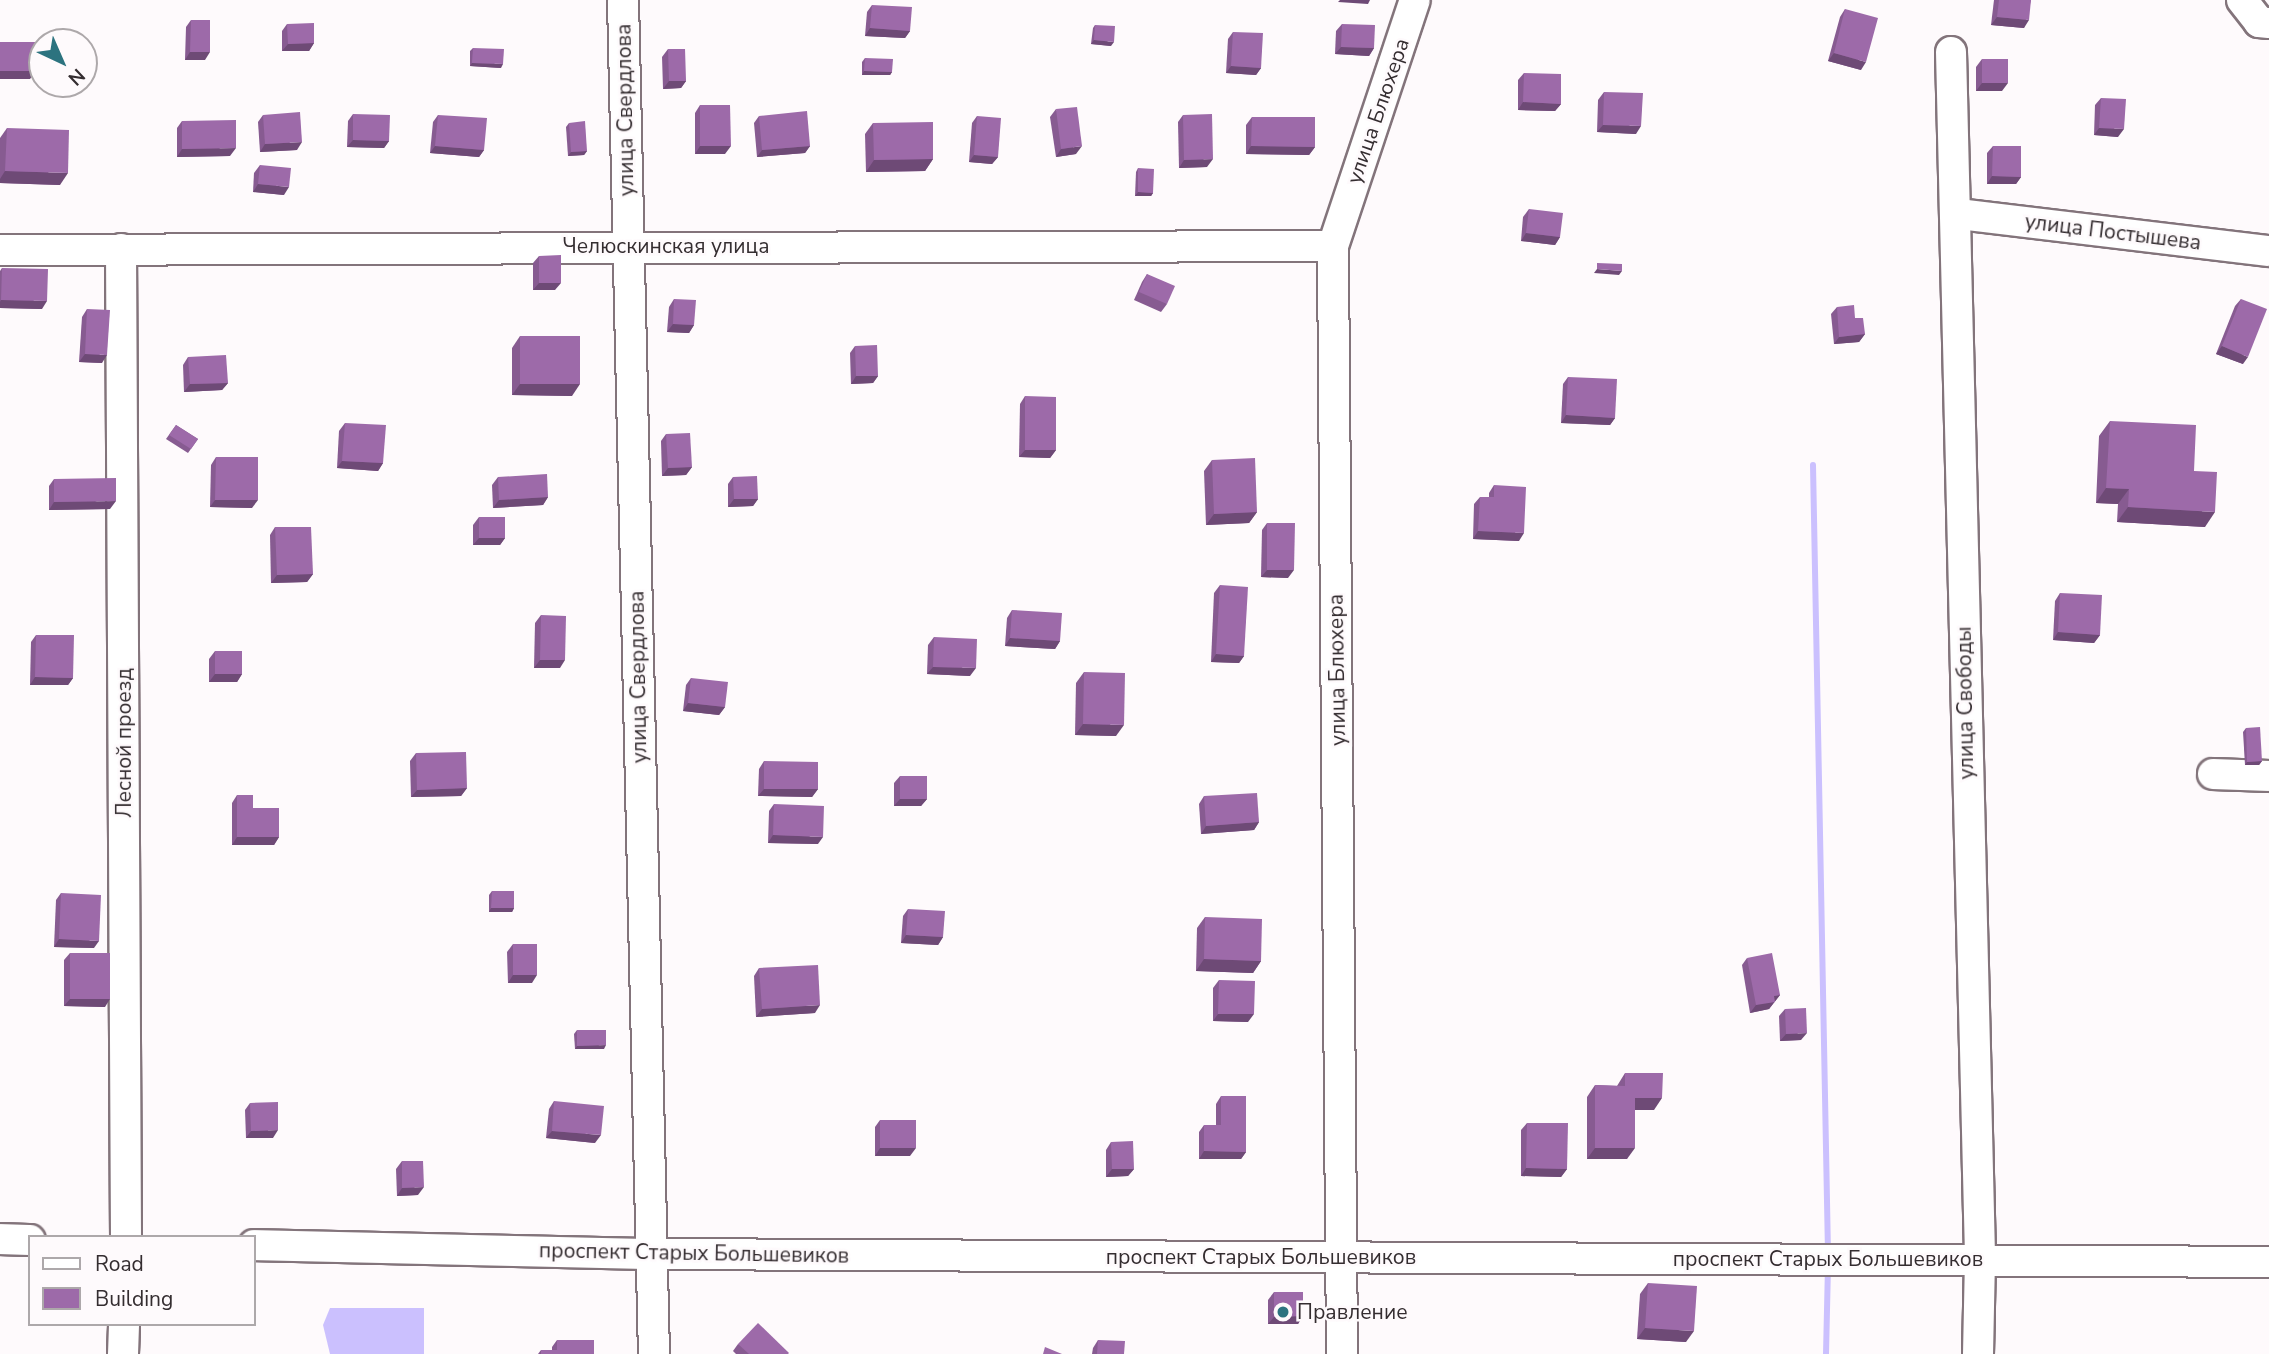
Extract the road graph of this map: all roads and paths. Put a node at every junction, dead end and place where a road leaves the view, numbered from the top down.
1 (623, 0) edge
2 (1415, 0) edge
3 (1951, 52) dead end
4 (1958, 214) junction
5 (628, 246) junction
6 (1333, 246) junction
7 (121, 249) junction
8 (0, 250) edge
9 (2269, 251) edge
10 (2213, 774) dead end
11 (2269, 776) edge
12 (126, 1235) edge
13 (0, 1239) edge
14 (28, 1240) edge
15 (256, 1245) edge
16 (653, 1254) junction
17 (1343, 1257) junction
18 (1980, 1259) junction
19 (2269, 1262) edge
20 (124, 1326) edge
21 (123, 1354) edge
22 (654, 1354) edge
23 (1342, 1354) edge
24 (1978, 1354) edge

1 - 5 street, улица Свердлова
2 - 6 street, улица Блюхера
3 - 4 street, улица Свободы
4 - 9 street, улица Постышева
4 - 18 street, улица Свободы
5 - 6 street, Челюскинская улица
5 - 7 street, Челюскинская улица
5 - 16 street, улица Свердлова
6 - 17 street, улица Блюхера
7 - 8 street, Челюскинская улица
7 - 12 street, Лесной проезд
10 - 11 street
13 - 14 street
15 - 16 street, проспект Старых Большевиков
16 - 17 street, проспект Старых Большевиков
16 - 22 street, улица Свердлова
17 - 18 street, проспект Старых Большевиков
17 - 23 street, улица Блюхера
18 - 19 street, проспект Старых Большевиков
18 - 24 street, улица Свободы
20 - 21 street

